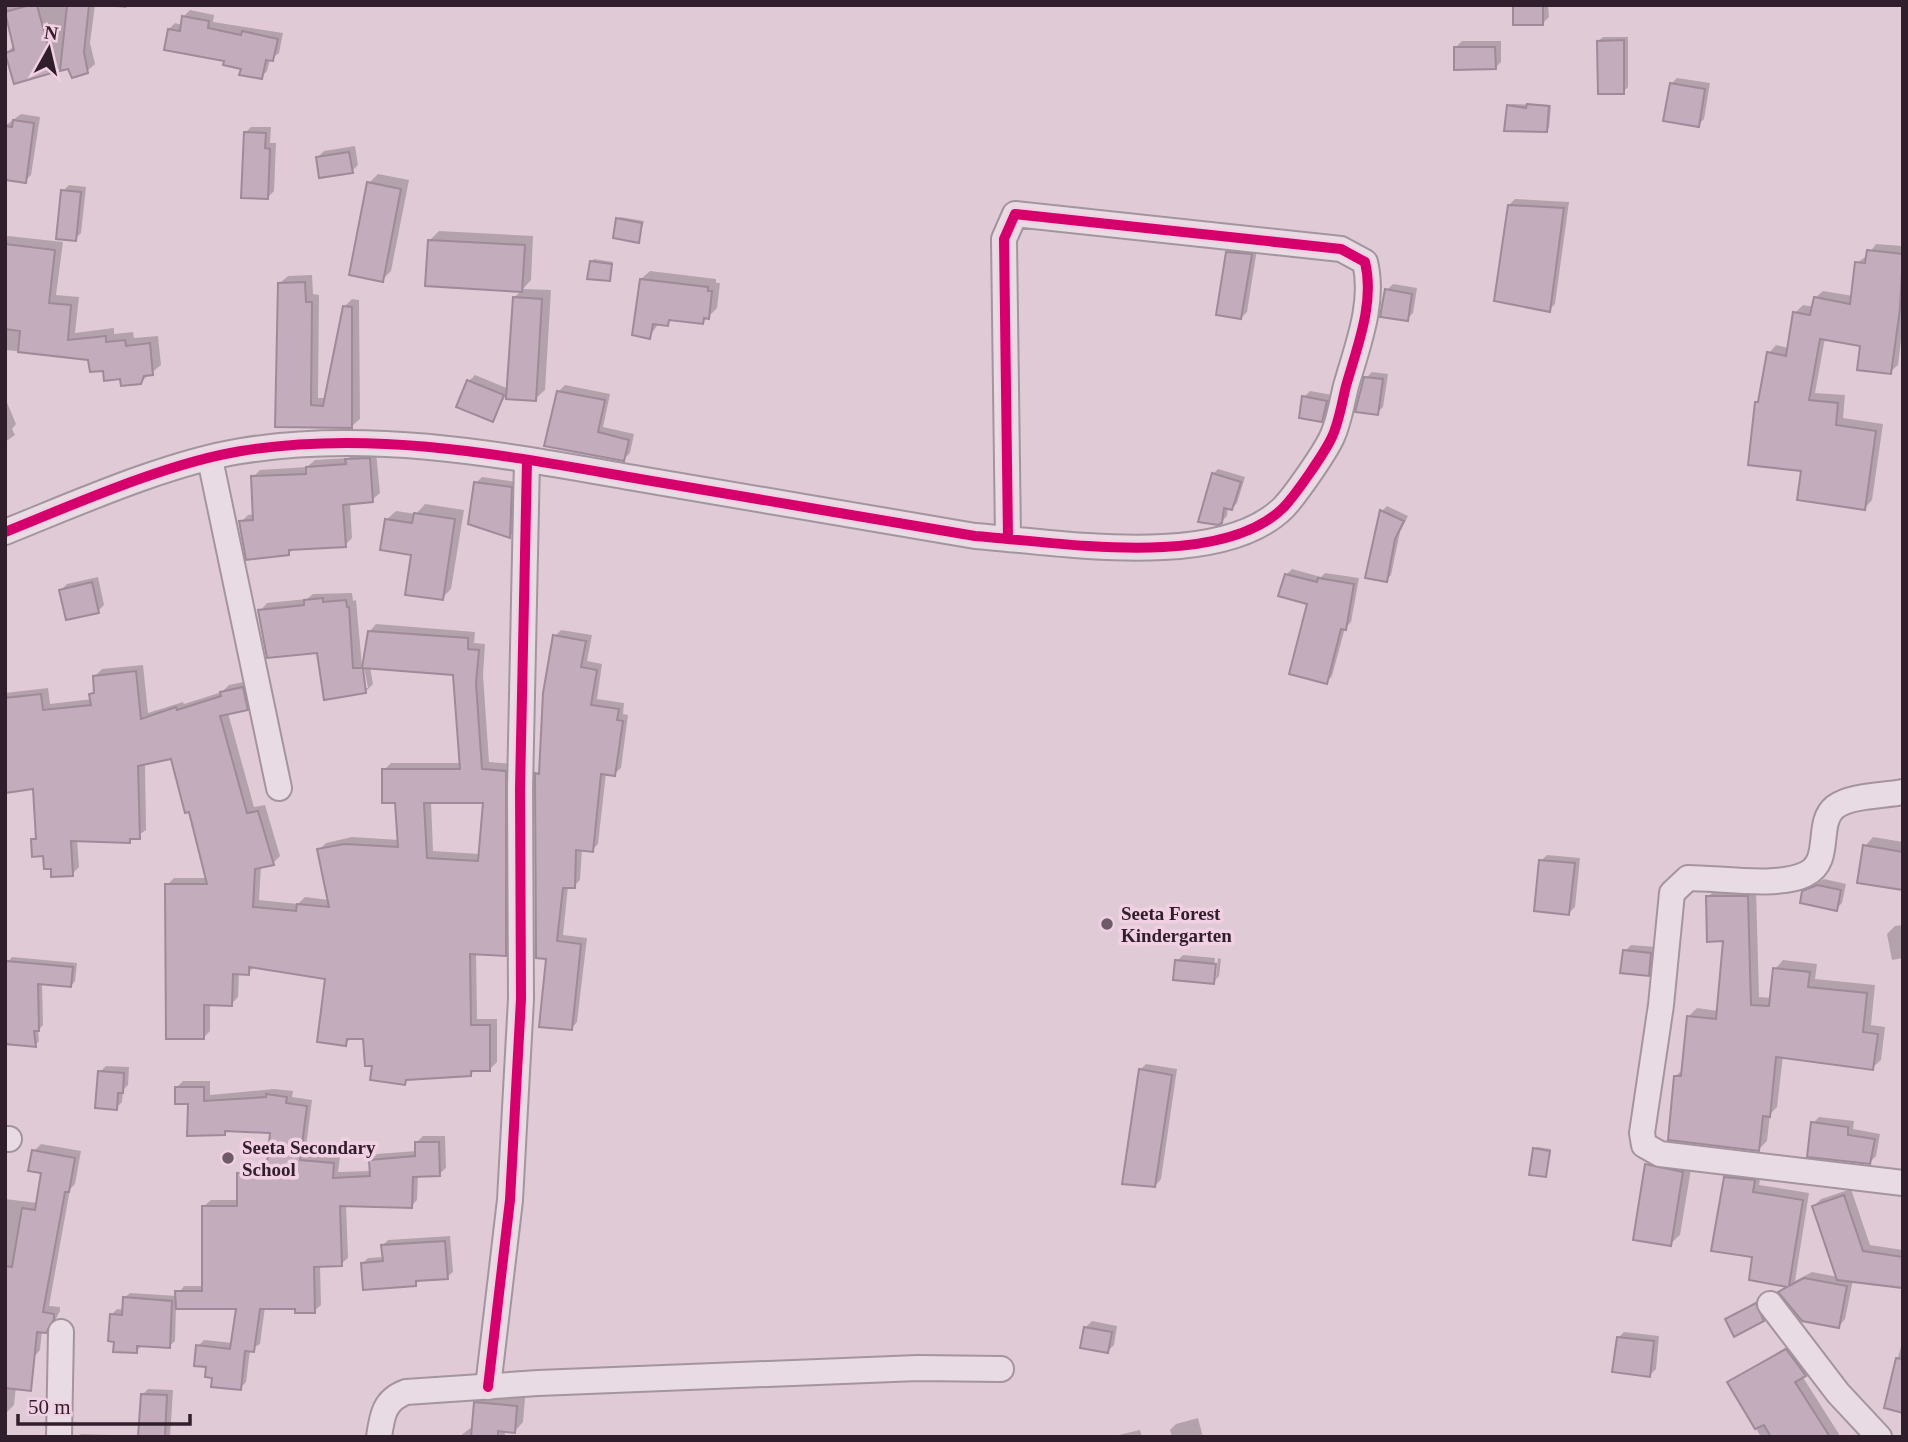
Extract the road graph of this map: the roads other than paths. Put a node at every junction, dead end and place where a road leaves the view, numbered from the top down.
1 (210, 459) junction
2 (527, 460) junction
3 (5, 532) edge
4 (1008, 538) junction
5 (279, 788) dead end
6 (1903, 793) edge
7 (1903, 1183) edge
8 (1770, 1304) dead end
9 (61, 1332) dead end
10 (1000, 1368) dead end
11 (488, 1387) junction
12 (59, 1437) edge
13 (379, 1437) edge
14 (1879, 1437) edge

1 - 2 street
1 - 3 street
1 - 5 street
2 - 4 street
2 - 11 street
4 - 4 street
6 - 7 street
8 - 14 street
9 - 12 street
10 - 11 street
11 - 13 street

